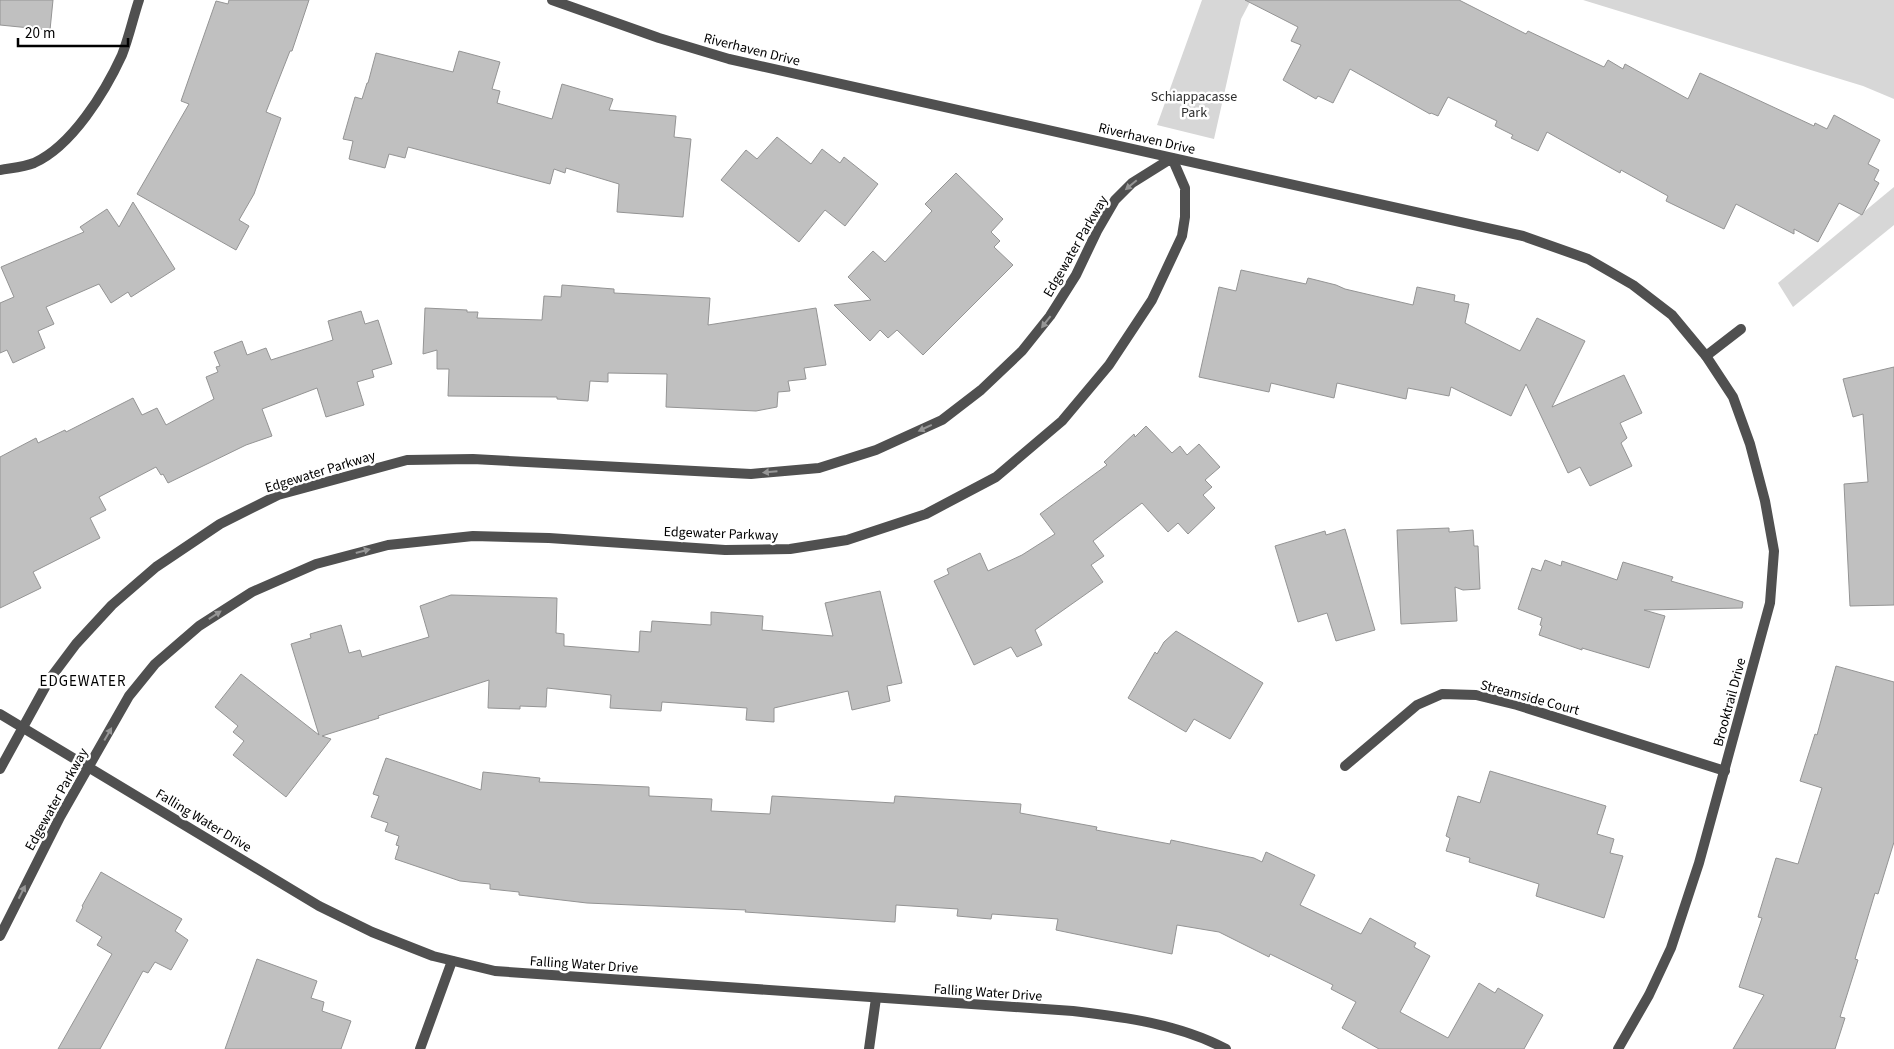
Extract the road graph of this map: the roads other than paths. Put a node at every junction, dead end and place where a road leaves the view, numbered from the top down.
1 (139, 0) edge
2 (552, 0) edge
3 (1172, 158) junction
4 (0, 170) edge
5 (1741, 329) dead end
6 (1706, 356) junction
7 (0, 714) edge
8 (23, 728) junction
9 (90, 766) junction
10 (1345, 766) dead end
11 (0, 769) edge
12 (1725, 771) junction
13 (0, 936) edge
14 (452, 961) junction
15 (876, 998) junction
16 (420, 1049) edge
17 (870, 1049) edge
18 (1226, 1049) edge
19 (1618, 1049) edge

1 - 4 street
2 - 3 street, Riverhaven Drive
3 - 6 street, Riverhaven Drive
3 -> 8 street, Edgewater Parkway
9 -> 3 street, Edgewater Parkway
5 - 6 street
6 - 12 street, Brooktrail Drive
7 - 8 street, Falling Water Drive
8 - 9 street, Falling Water Drive
8 - 11 street, Edgewater Parkway
13 -> 9 street, Edgewater Parkway
9 - 14 street, Falling Water Drive
10 - 12 street, Streamside Court
12 - 19 street, Brooktrail Drive
14 - 15 street, Falling Water Drive
14 - 16 street
15 - 17 street
15 - 18 street, Falling Water Drive

